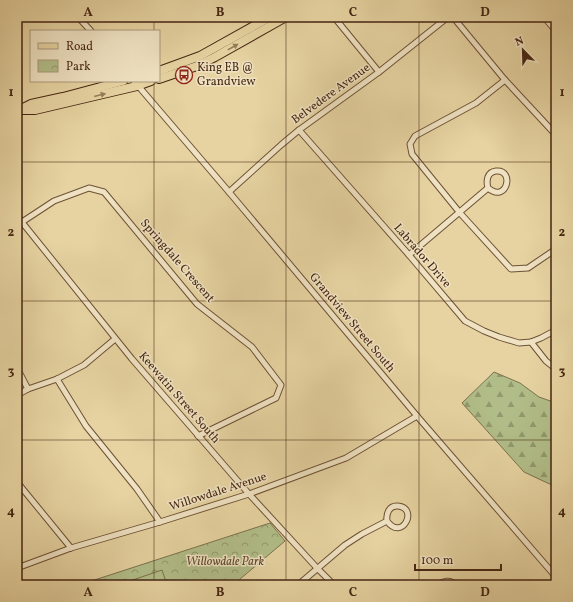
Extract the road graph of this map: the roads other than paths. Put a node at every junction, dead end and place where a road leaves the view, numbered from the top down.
1 (78, 17) edge
2 (270, 17) edge
3 (286, 17) edge
4 (334, 17) edge
5 (448, 17) edge
6 (453, 17) edge
7 (544, 17) edge
8 (90, 30) edge
9 (556, 31) edge
10 (160, 71) edge
11 (379, 72) junction
12 (160, 78) edge
13 (505, 80) junction
14 (119, 82) edge
15 (136, 83) edge
16 (19, 110) edge
17 (299, 130) junction
18 (556, 135) edge
19 (488, 188) junction
20 (230, 192) junction
21 (460, 213) junction
22 (17, 216) edge
23 (22, 222) junction
24 (556, 250) edge
25 (409, 255) junction
26 (556, 330) edge
27 (115, 339) junction
28 (531, 342) junction
29 (17, 368) edge
30 (556, 370) edge
31 (57, 379) junction
32 (28, 389) junction
33 (17, 395) edge
34 (417, 416) junction
35 (198, 436) junction
36 (17, 482) edge
37 (248, 494) junction
38 (387, 521) junction
39 (160, 522) junction
40 (71, 548) junction
41 (17, 568) edge
42 (317, 568) junction
43 (556, 577) edge
44 (298, 585) edge
45 (334, 585) edge
46 (437, 585) edge
47 (456, 585) edge

1 - 8 street
2 - 10 main road
12 -> 3 main road
4 - 11 street
5 - 11 street, Belvedere Avenue
6 - 13 street
7 - 9 street
11 - 17 street, Belvedere Avenue
13 - 18 street
13 - 21 street
14 - 16 main road
16 -> 15 main road
15 - 20 street, Grandview Street South
17 - 20 street, Belvedere Avenue
17 - 25 street, Labrador Drive
19 - 19 street
19 - 21 street
20 - 34 street, Grandview Street South
21 - 24 street
21 - 25 street
22 - 23 street, Keewatin Street South
23 - 27 street, Keewatin Street South
23 - 35 street, Springdale Crescent
25 - 28 street, Labrador Drive
26 - 28 street, Labrador Drive
27 - 31 street
27 - 35 street, Keewatin Street South
28 - 30 street
29 - 32 street
31 - 32 street
31 - 39 street
32 - 33 street
34 - 37 street, Willowdale Avenue
34 - 43 street, Grandview Street South
35 - 37 street, Keewatin Street South
36 - 40 street
37 - 39 street, Willowdale Avenue
37 - 42 street, Keewatin Street South
38 - 38 street
38 - 42 street
39 - 40 street, Willowdale Avenue
40 - 41 street, Willowdale Avenue
42 - 44 street
42 - 45 street, Keewatin Street South
46 - 47 street

